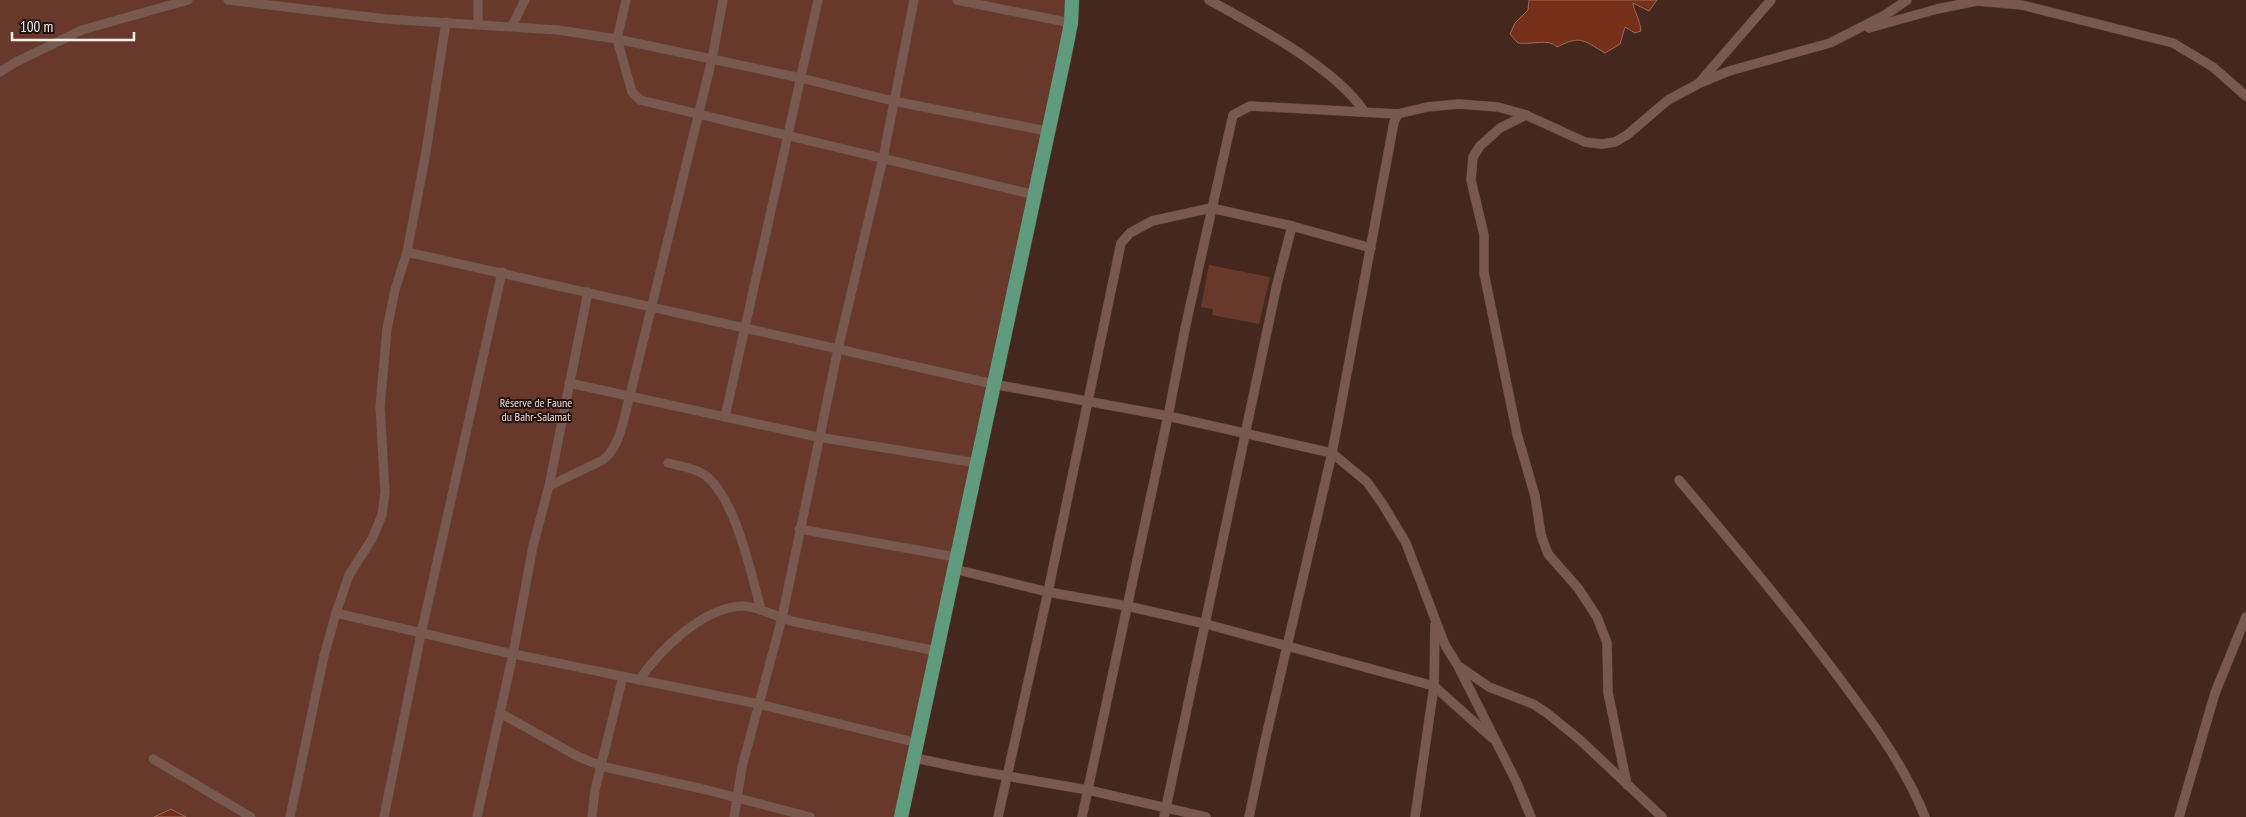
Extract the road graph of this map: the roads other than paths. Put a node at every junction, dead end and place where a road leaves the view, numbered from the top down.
1 (188, 0) edge
2 (228, 0) edge
3 (478, 0) edge
4 (525, 0) edge
5 (626, 0) edge
6 (723, 0) edge
7 (818, 0) edge
8 (914, 0) edge
9 (957, 0) edge
10 (1072, 0) edge
11 (1209, 0) edge
12 (1771, 0) edge
13 (1907, 0) edge
14 (446, 22) junction
15 (478, 23) junction
16 (1071, 23) junction
17 (512, 26) junction
18 (1854, 32) junction
19 (617, 39) junction
20 (712, 59) junction
21 (0, 72) edge
22 (801, 78) junction
23 (1698, 84) junction
24 (2246, 96) edge
25 (893, 100) junction
26 (1364, 111) junction
27 (1398, 114) junction
28 (697, 115) junction
29 (1526, 115) junction
30 (1047, 131) junction
31 (788, 135) junction
32 (883, 158) junction
33 (1035, 195) junction
34 (1211, 208) junction
35 (1292, 226) junction
36 (1371, 248) junction
37 (407, 252) junction
38 (502, 272) junction
39 (588, 292) junction
40 (651, 306) junction
41 (745, 327) junction
42 (838, 349) junction
43 (569, 383) junction
44 (994, 384) junction
45 (630, 395) junction
46 (1088, 401) junction
47 (1168, 416) junction
48 (725, 417) junction
49 (1246, 432) junction
50 (818, 438) junction
51 (1332, 453) junction
52 (668, 463) dead end
53 (977, 463) junction
54 (1679, 480) dead end
55 (549, 486) junction
56 (799, 529) junction
57 (955, 563) junction
58 (1048, 592) junction
59 (1127, 606) junction
60 (761, 610) junction
61 (336, 613) junction
62 (2246, 617) edge
63 (782, 618) junction
64 (1435, 622) junction
65 (1206, 624) junction
66 (421, 634) junction
67 (1287, 645) junction
68 (936, 651) junction
69 (513, 654) junction
70 (1458, 666) junction
71 (623, 676) junction
72 (639, 680) junction
73 (1434, 686) junction
74 (758, 704) junction
75 (500, 712) junction
76 (1496, 741) junction
77 (918, 743) junction
78 (915, 758) junction
79 (154, 759) dead end
80 (602, 766) junction
81 (1006, 776) junction
82 (1627, 785) junction
83 (1088, 790) junction
84 (736, 799) junction
85 (1165, 813) edge
86 (251, 817) edge
87 (290, 817) edge
88 (384, 817) edge
89 (477, 817) edge
90 (592, 817) edge
91 (734, 817) edge
92 (810, 817) edge
93 (901, 817) edge
94 (998, 817) edge
95 (1082, 817) edge
96 (1206, 817) edge
97 (1249, 817) edge
98 (1415, 817) edge
99 (1531, 817) edge
100 (1662, 817) edge
101 (1925, 817) edge
102 (2179, 817) edge

1 - 21 street
2 - 14 street
3 - 15 street
4 - 17 street
5 - 19 street
6 - 20 street
7 - 22 street
8 - 25 street
9 - 16 street
10 - 16 main road
11 - 26 street
12 - 23 street
13 - 18 street
14 - 15 street
14 - 37 street
15 - 17 street
16 - 30 main road
17 - 19 street
18 - 23 street
18 - 24 street
19 - 20 street
19 - 28 street
20 - 22 street
20 - 28 street
22 - 25 street
22 - 31 street
23 - 29 street
25 - 30 street
25 - 32 street
26 - 27 street
26 - 34 street
27 - 29 street
27 - 36 street
28 - 31 street
28 - 40 street
29 - 82 street
30 - 33 main road
31 - 32 street
31 - 41 street
32 - 33 street
32 - 42 street
33 - 44 main road
34 - 35 street
34 - 46 street
34 - 47 street
35 - 36 street
35 - 49 street
36 - 51 street
37 - 38 street
37 - 61 street
38 - 39 street
38 - 66 street
39 - 40 street
39 - 43 street
40 - 41 street
40 - 45 street
41 - 42 street
41 - 48 street
42 - 44 street
42 - 50 street
43 - 45 street
43 - 55 street
44 - 46 street
44 - 53 main road
45 - 48 street
45 - 55 street
46 - 47 street
46 - 58 street
47 - 49 street
47 - 59 street
48 - 50 street
49 - 51 street
49 - 65 street
50 - 53 street
50 - 56 street
51 - 64 street
51 - 67 street
52 - 60 street
53 - 57 main road
54 - 101 street
55 - 69 street
56 - 57 street
56 - 63 street
57 - 58 street
57 - 68 main road
58 - 59 street
58 - 81 street
59 - 65 street
59 - 83 street
60 - 63 street
60 - 72 street
61 - 66 street
61 - 87 street
62 - 102 street
63 - 68 street
63 - 74 street
64 - 70 street
64 - 73 street
65 - 67 street
65 - 85 street
66 - 69 street
66 - 88 street
67 - 73 street
67 - 97 street
68 - 77 main road
69 - 71 street
69 - 75 street
70 - 76 street
70 - 82 street
71 - 72 street
71 - 80 street
72 - 74 street
73 - 76 street
73 - 98 street
74 - 77 street
74 - 84 street
75 - 80 street
75 - 89 street
76 - 99 street
77 - 78 main road
78 - 81 street
78 - 93 main road
79 - 86 street
80 - 84 street
80 - 90 street
81 - 83 street
81 - 94 street
82 - 100 street
83 - 85 street
83 - 95 street
84 - 91 street
84 - 92 street
85 - 96 street

